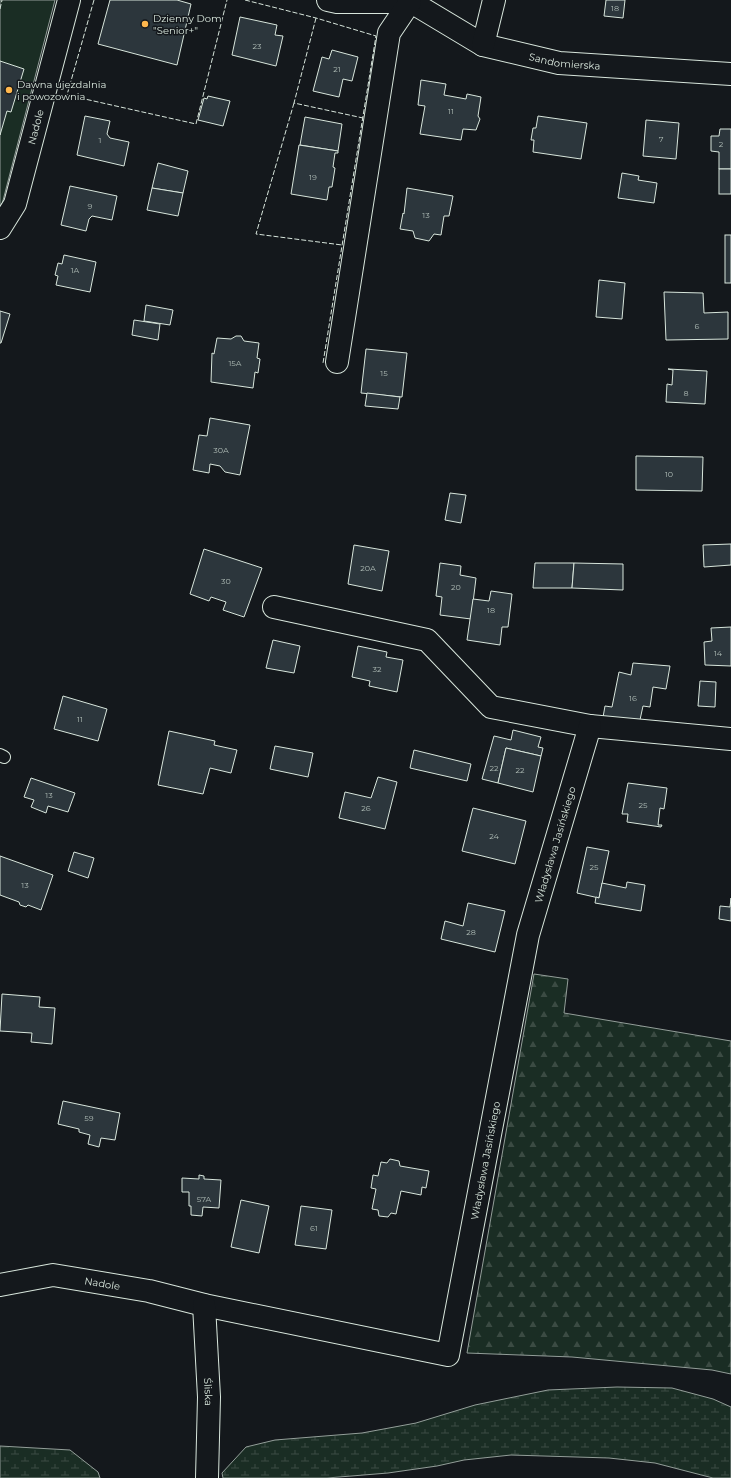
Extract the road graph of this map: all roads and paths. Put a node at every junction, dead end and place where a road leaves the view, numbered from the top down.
1 (69, 0) edge
2 (328, 0) edge
3 (494, 0) edge
4 (409, 1) edge
5 (483, 45) junction
6 (731, 74) edge
7 (0, 228) edge
8 (337, 362) dead end
9 (274, 607) dead end
10 (590, 726) junction
11 (731, 739) edge
12 (0, 1285) edge
13 (204, 1305) junction
14 (207, 1478) edge

1 - 7 street, Nadole
2 - 4 street
3 - 5 street
4 - 5 street, Sandomierska
4 - 8 street
5 - 6 street, Sandomierska
9 - 10 street
10 - 11 street
10 - 13 street, Władysława Jasińskiego
12 - 13 street, Nadole
13 - 14 street, Śliska

